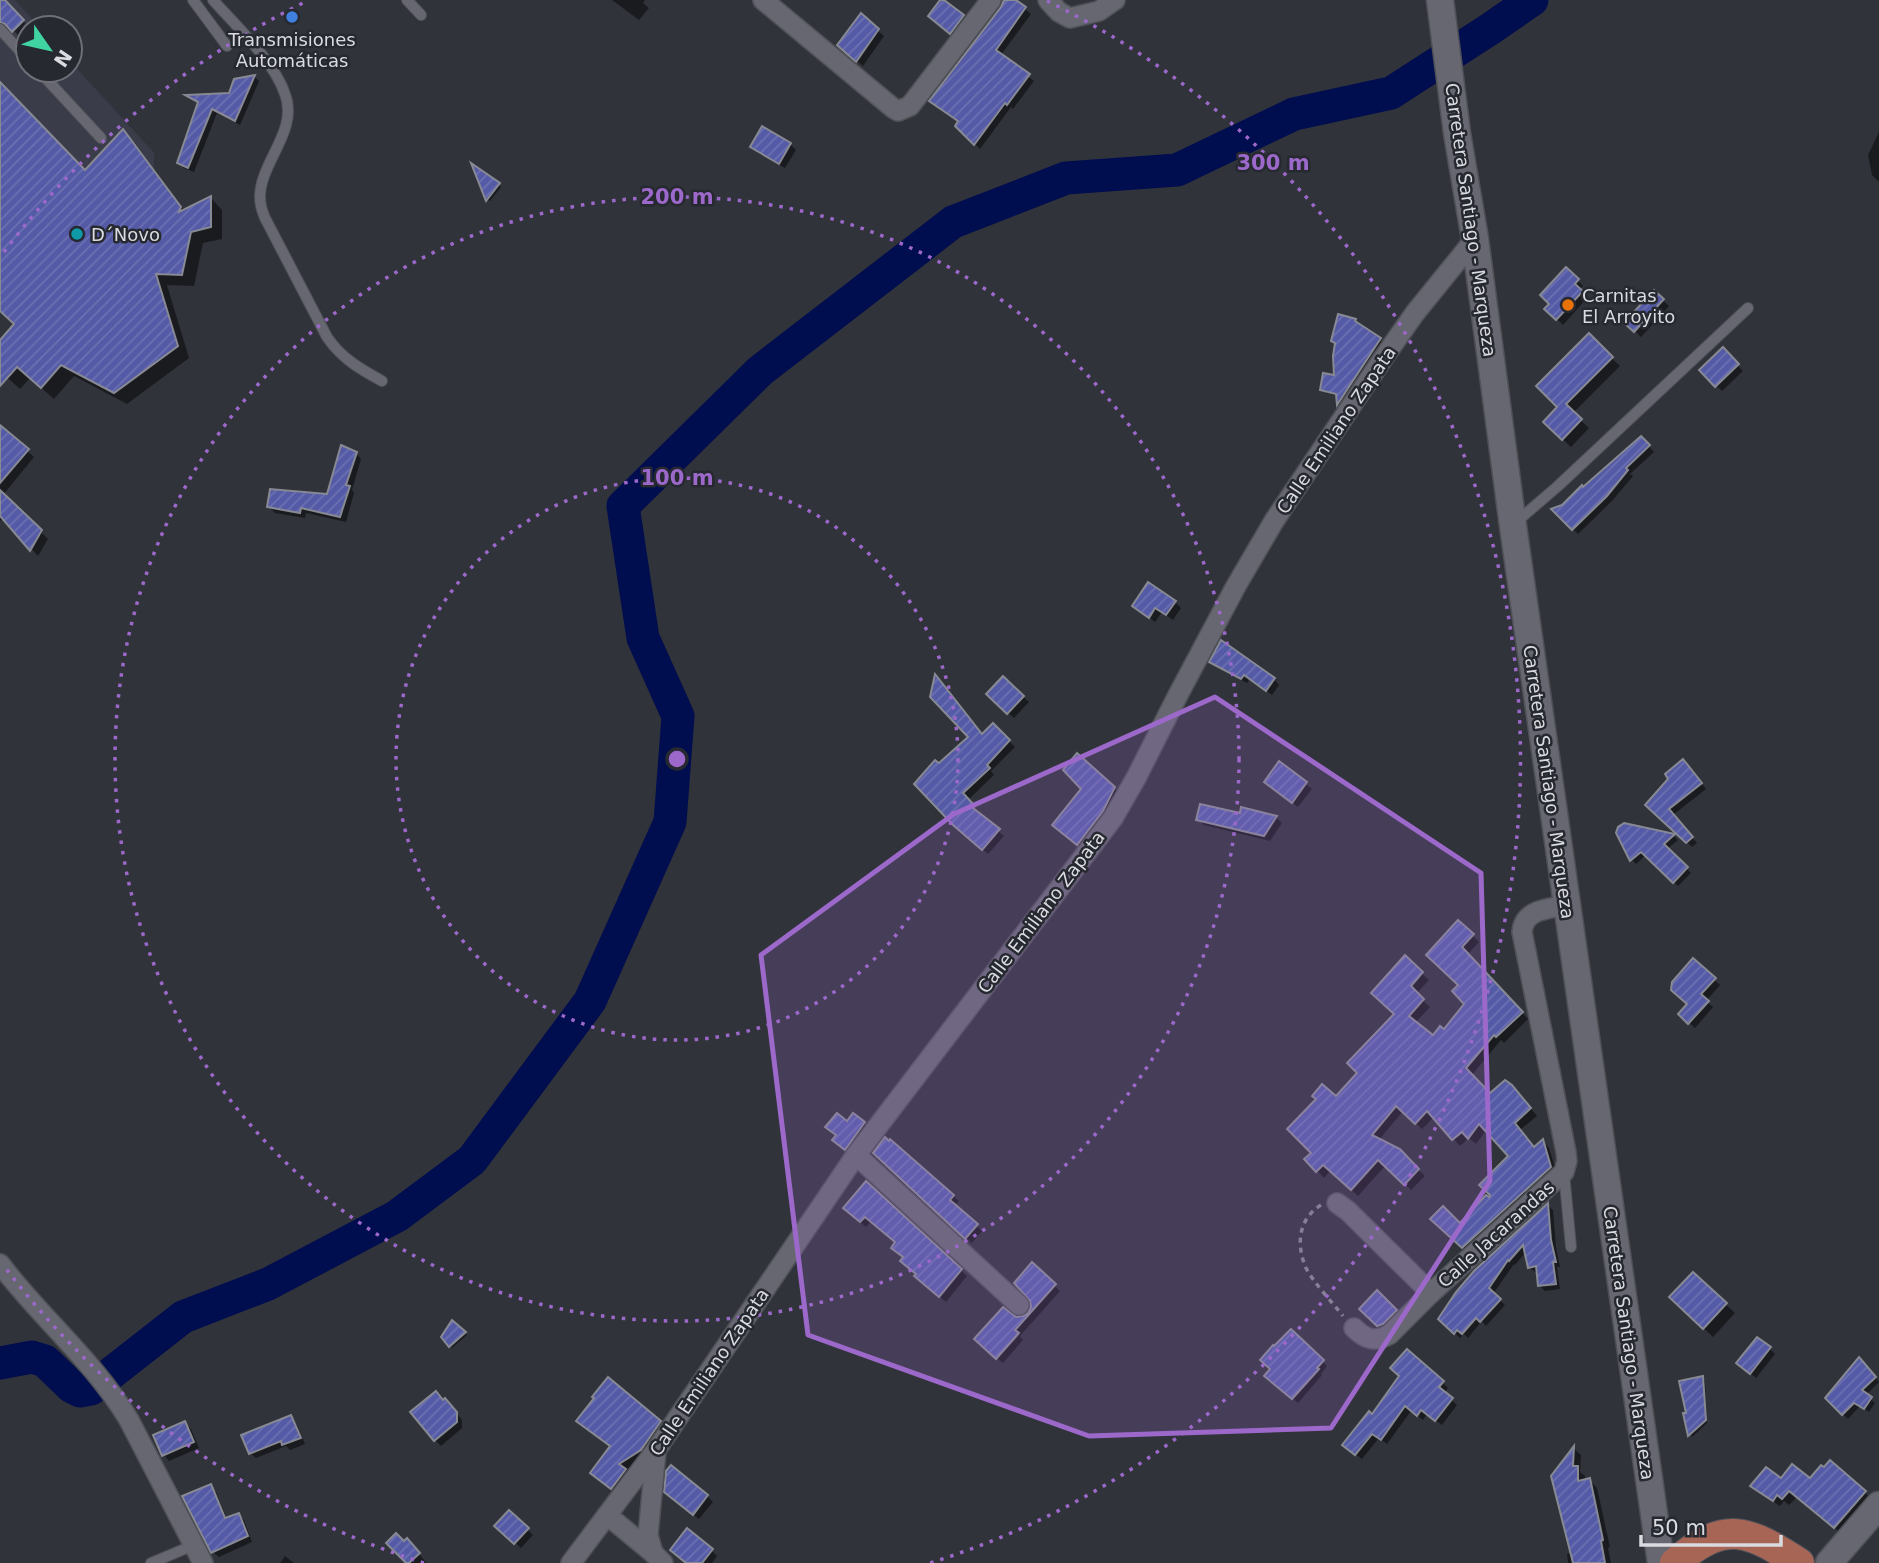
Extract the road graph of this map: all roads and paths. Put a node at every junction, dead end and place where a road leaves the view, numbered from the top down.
1 (193, 0) edge
2 (213, 0) edge
3 (407, 0) edge
4 (763, 0) edge
5 (991, 0) edge
6 (1048, 0) edge
7 (1115, 0) edge
8 (1440, 0) edge
9 (421, 15) dead end
10 (0, 29) edge
11 (14, 44) edge
12 (227, 46) dead end
13 (51, 84) edge
14 (101, 138) dead end
15 (1475, 239) junction
16 (1748, 308) dead end
17 (382, 381) dead end
18 (1513, 526) junction
19 (1567, 905) junction
20 (856, 1155) junction
21 (1564, 1172) junction
22 (1337, 1203) joint
23 (1571, 1247) dead end
24 (0, 1264) edge
25 (1431, 1293) junction
26 (1019, 1306) dead end
27 (1353, 1328) joint
28 (656, 1450) junction
29 (1879, 1505) edge
30 (607, 1515) junction
31 (194, 1545) junction
32 (658, 1558) edge
33 (151, 1563) edge
34 (204, 1563) edge
35 (570, 1563) edge
36 (1661, 1563) edge
37 (1675, 1563) edge
38 (1799, 1563) edge
39 (1829, 1563) edge

1 - 12 lane
2 - 17 lane
3 - 9 lane
4 - 5 street
6 - 7 street
8 - 15 main road, Carretera Santiago - Marqueza
10 - 11 lane
13 - 14 lane
15 - 18 main road, Carretera Santiago - Marqueza
15 - 20 street, Calle Emiliano Zapata
16 - 18 lane
18 - 19 main road, Carretera Santiago - Marqueza
19 - 21 street, Calle Jacarandas
19 - 36 main road, Carretera Santiago - Marqueza
20 - 26 street
20 - 28 street, Calle Emiliano Zapata
21 - 23 lane
21 - 25 street, Calle Jacarandas
22 - 25 street
22 - 27 path
24 - 31 street
25 - 27 street, Calle Jacarandas
28 - 30 street, Calle Emiliano Zapata
28 - 32 street
29 - 39 main road
30 - 32 street
30 - 35 street, Calle Emiliano Zapata
31 - 33 lane
31 - 34 street
37 - 38 main road

